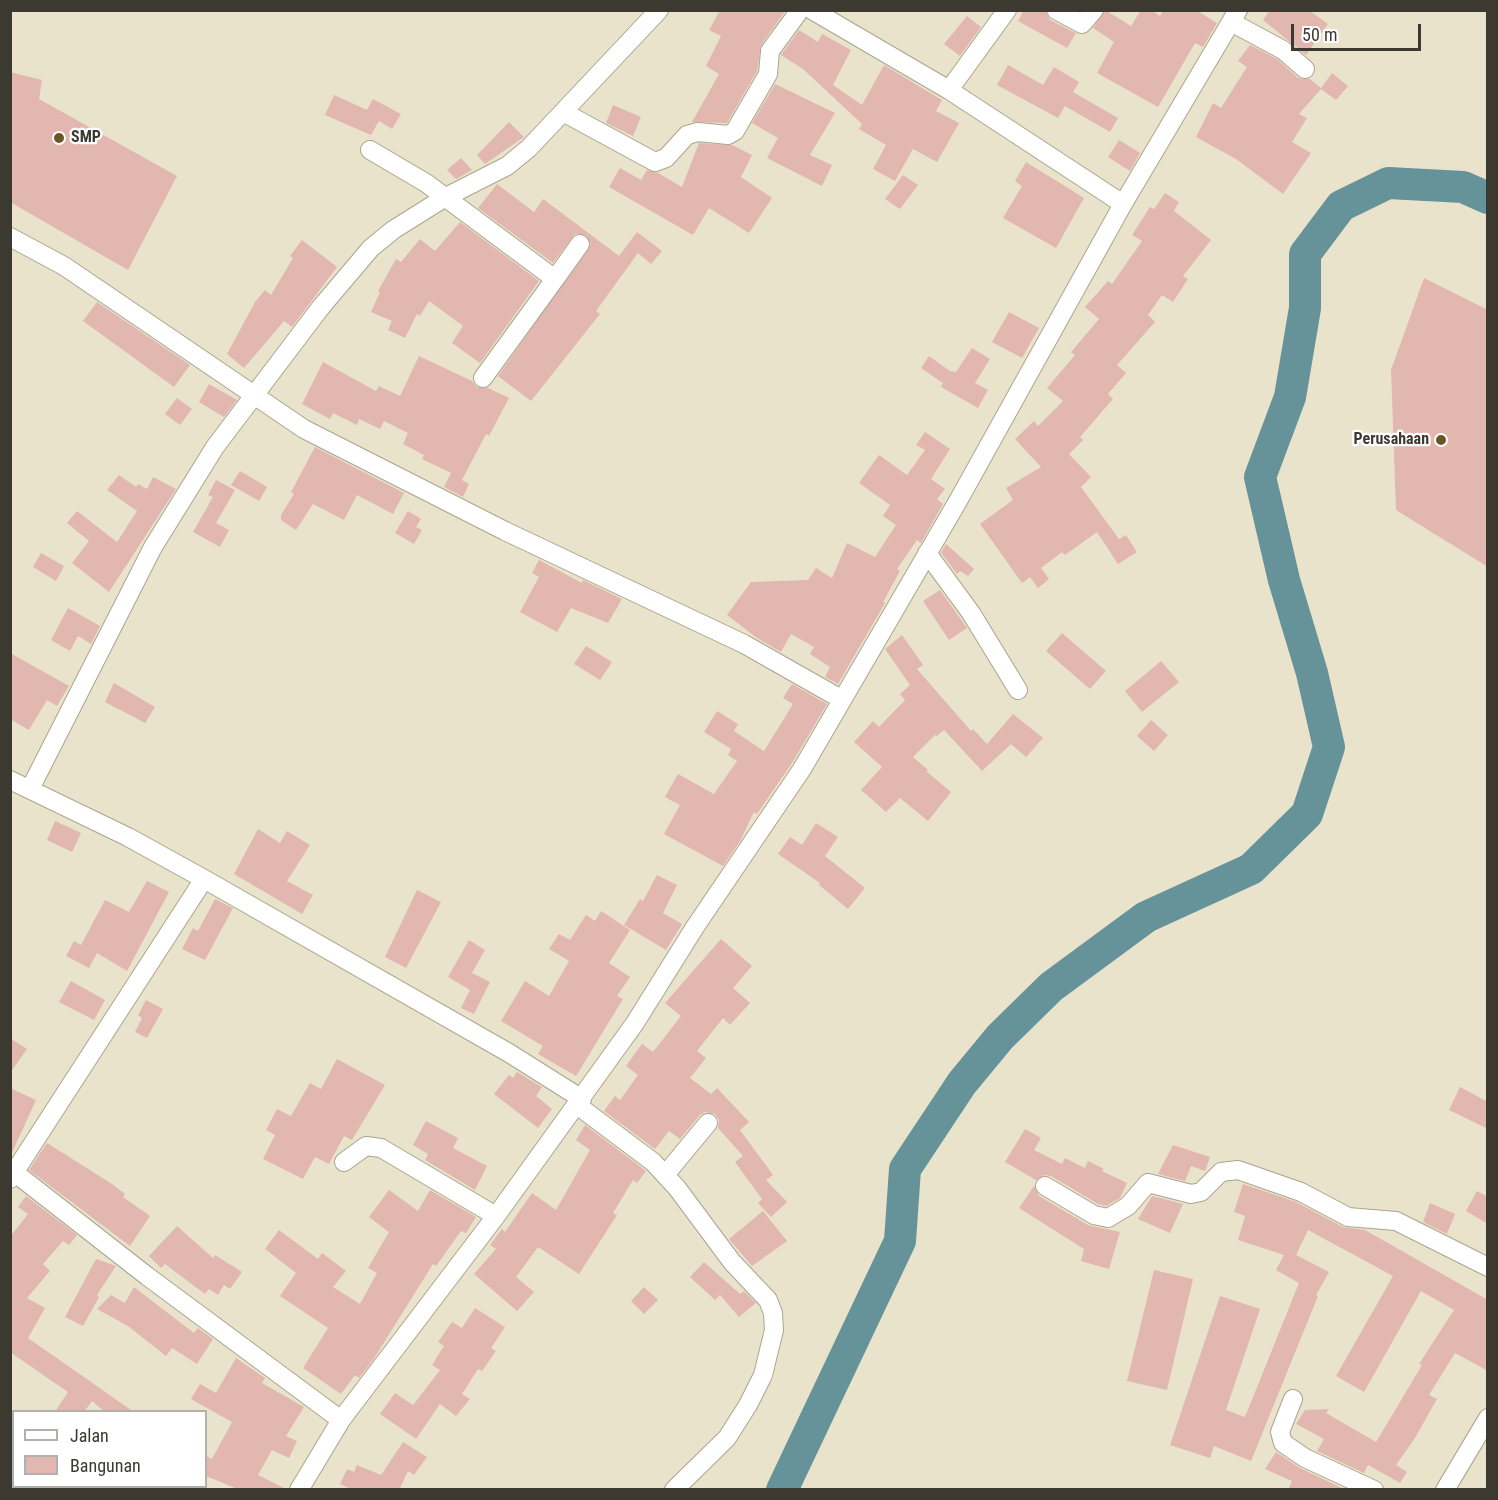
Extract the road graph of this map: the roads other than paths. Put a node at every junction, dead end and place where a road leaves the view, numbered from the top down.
1 (659, 10) edge
2 (800, 10) edge
3 (812, 10) edge
4 (1007, 10) edge
5 (1056, 10) edge
6 (1094, 10) edge
7 (1234, 16) edge
8 (1305, 69) dead end
9 (949, 90) junction
10 (563, 112) junction
11 (370, 150) dead end
12 (444, 198) junction
13 (1123, 204) junction
14 (10, 237) edge
15 (580, 244) dead end
16 (555, 279) junction
17 (483, 378) dead end
18 (255, 396) junction
19 (927, 553) junction
20 (1018, 690) dead end
21 (841, 699) junction
22 (10, 780) edge
23 (30, 789) junction
24 (204, 879) junction
25 (579, 1102) junction
26 (708, 1123) dead end
27 (344, 1162) dead end
28 (12, 1173) edge
29 (665, 1175) junction
30 (1045, 1186) dead end
31 (496, 1216) junction
32 (1488, 1267) edge
33 (1293, 1399) dead end
34 (1488, 1418) edge
35 (341, 1420) junction
36 (299, 1490) edge
37 (674, 1490) edge
38 (1374, 1490) edge
39 (1445, 1490) edge

1 - 10 street
2 - 10 street
3 - 9 street
4 - 9 street
5 - 6 street
7 - 8 street
7 - 13 street
9 - 13 street
10 - 12 street
11 - 12 street
12 - 16 street
12 - 18 street
13 - 19 street
14 - 18 street
15 - 16 street
16 - 17 street
18 - 21 street
18 - 23 street
19 - 20 street
19 - 21 street
21 - 25 street
22 - 23 street
23 - 24 street
24 - 25 street
24 - 28 street
25 - 29 street
25 - 31 street
26 - 29 street
27 - 31 street
28 - 35 street
29 - 37 street
30 - 32 street
31 - 35 street
33 - 38 street
34 - 39 street
35 - 36 street

